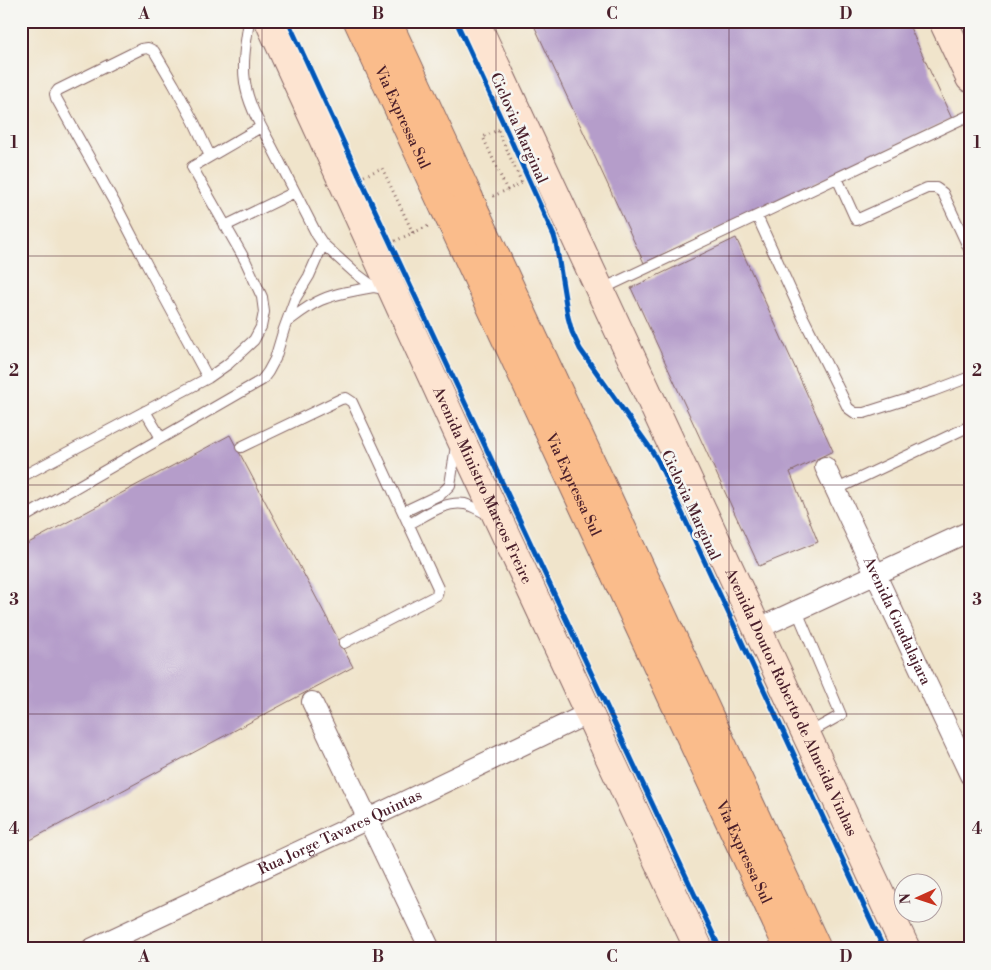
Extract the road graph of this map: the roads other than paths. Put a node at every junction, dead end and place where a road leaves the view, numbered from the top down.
1 (249, 21) edge
2 (269, 21) edge
3 (358, 21) edge
4 (387, 21) edge
5 (475, 21) edge
6 (943, 21) edge
7 (970, 78) edge
8 (970, 115) edge
9 (261, 127) junction
10 (210, 156) junction
11 (837, 178) junction
12 (295, 192) junction
13 (461, 211) junction
14 (757, 216) junction
15 (226, 226) junction
16 (323, 244) junction
17 (970, 251) edge
18 (383, 289) junction
19 (600, 290) junction
20 (287, 322) junction
21 (970, 377) edge
22 (208, 378) junction
23 (145, 411) junction
24 (970, 426) edge
25 (458, 433) junction
26 (161, 438) junction
27 (241, 447) dead end
28 (825, 467) dead end
29 (21, 477) edge
30 (836, 490) junction
31 (403, 512) junction
32 (21, 519) edge
33 (498, 519) junction
34 (409, 524) junction
35 (970, 531) edge
36 (876, 575) junction
37 (796, 611) junction
38 (757, 629) junction
39 (344, 643) dead end
40 (312, 702) dead end
41 (588, 712) junction
42 (806, 735) junction
43 (970, 776) edge
44 (368, 820) junction
45 (114, 944) edge
46 (91, 949) edge
47 (430, 949) edge
48 (699, 949) edge
49 (789, 949) edge
50 (817, 949) edge
51 (906, 949) edge

1 - 9 lane
2 - 18 main road, Avenida Ministro Marcos Freire
3 - 13 highway, Via Expressa Sul
4 - 13 highway, Via Expressa Sul
5 - 19 main road, Avenida Doutor Roberto de Almeida Vinhas
6 - 7 main road
8 - 11 lane
9 - 10 lane
9 - 12 lane
10 - 15 lane
10 - 22 lane
11 - 14 lane
11 - 17 lane
12 - 15 lane
12 - 16 lane
13 - 49 highway, Via Expressa Sul
13 - 50 highway, Via Expressa Sul
14 - 19 lane
14 - 21 lane
15 - 22 lane
16 - 18 lane
16 - 20 lane
18 - 20 lane
18 - 25 main road, Avenida Ministro Marcos Freire
19 - 38 main road, Avenida Doutor Roberto de Almeida Vinhas
20 - 26 lane
22 - 23 lane
23 - 26 lane
23 - 29 lane
24 - 30 lane
25 - 31 lane
25 - 33 main road, Avenida Ministro Marcos Freire
26 - 32 lane
27 - 31 lane
28 - 30 street, Avenida Guadalajara
30 - 36 street, Avenida Guadalajara
31 - 34 lane
33 - 34 lane
33 - 41 main road, Avenida Ministro Marcos Freire
34 - 39 lane
35 - 36 street
36 - 37 street
36 - 43 street, Avenida Guadalajara
37 - 38 street
37 - 42 lane
38 - 42 main road, Avenida Doutor Roberto de Almeida Vinhas
40 - 44 street
41 - 44 street, Rua Jorge Tavares Quintas
41 - 48 main road, Avenida Ministro Marcos Freire
42 - 51 main road, Avenida Doutor Roberto de Almeida Vinhas
44 - 45 street, Rua Jorge Tavares Quintas
44 - 47 street
45 - 46 street, Rua Jorge Tavares Quintas

